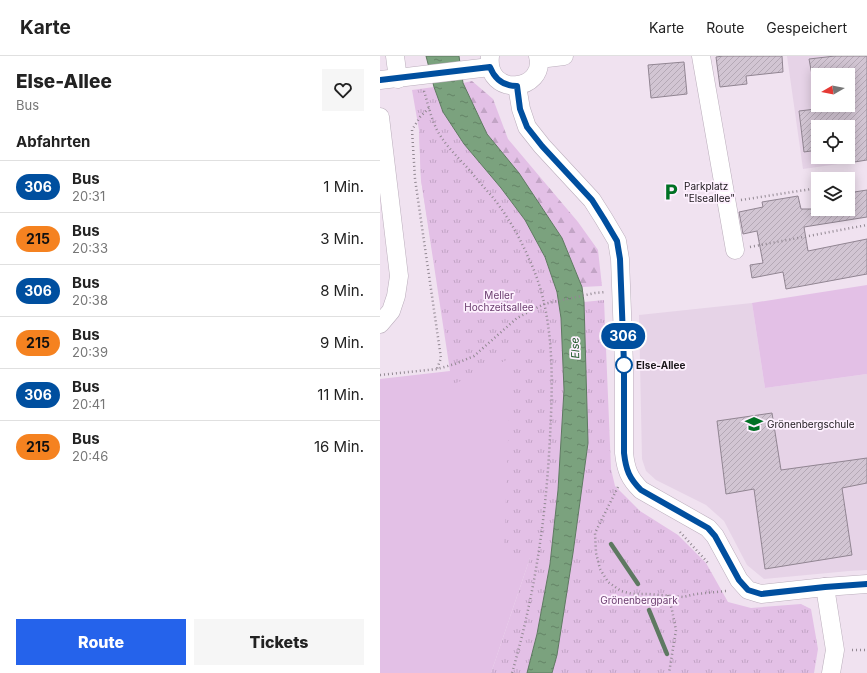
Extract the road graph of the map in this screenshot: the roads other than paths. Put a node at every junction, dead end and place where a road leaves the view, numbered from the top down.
1 (395, 56) edge
2 (564, 56) edge
3 (701, 56) edge
4 (539, 57) edge
5 (490, 62) edge
6 (398, 79) junction
7 (380, 80) edge
8 (517, 86) junction
9 (380, 118) edge
10 (735, 250) road end
11 (397, 290) junction
12 (380, 295) edge
13 (384, 316) edge
14 (867, 584) edge
15 (825, 587) junction
16 (831, 673) edge

1 - 6 street
2 - 4 street
3 - 10 street
4 - 8 street
5 - 6 street
5 - 8 street
6 - 7 street
8 - 15 street
9 - 11 street
11 - 12 street
11 - 13 street
14 - 15 street
15 - 16 street

